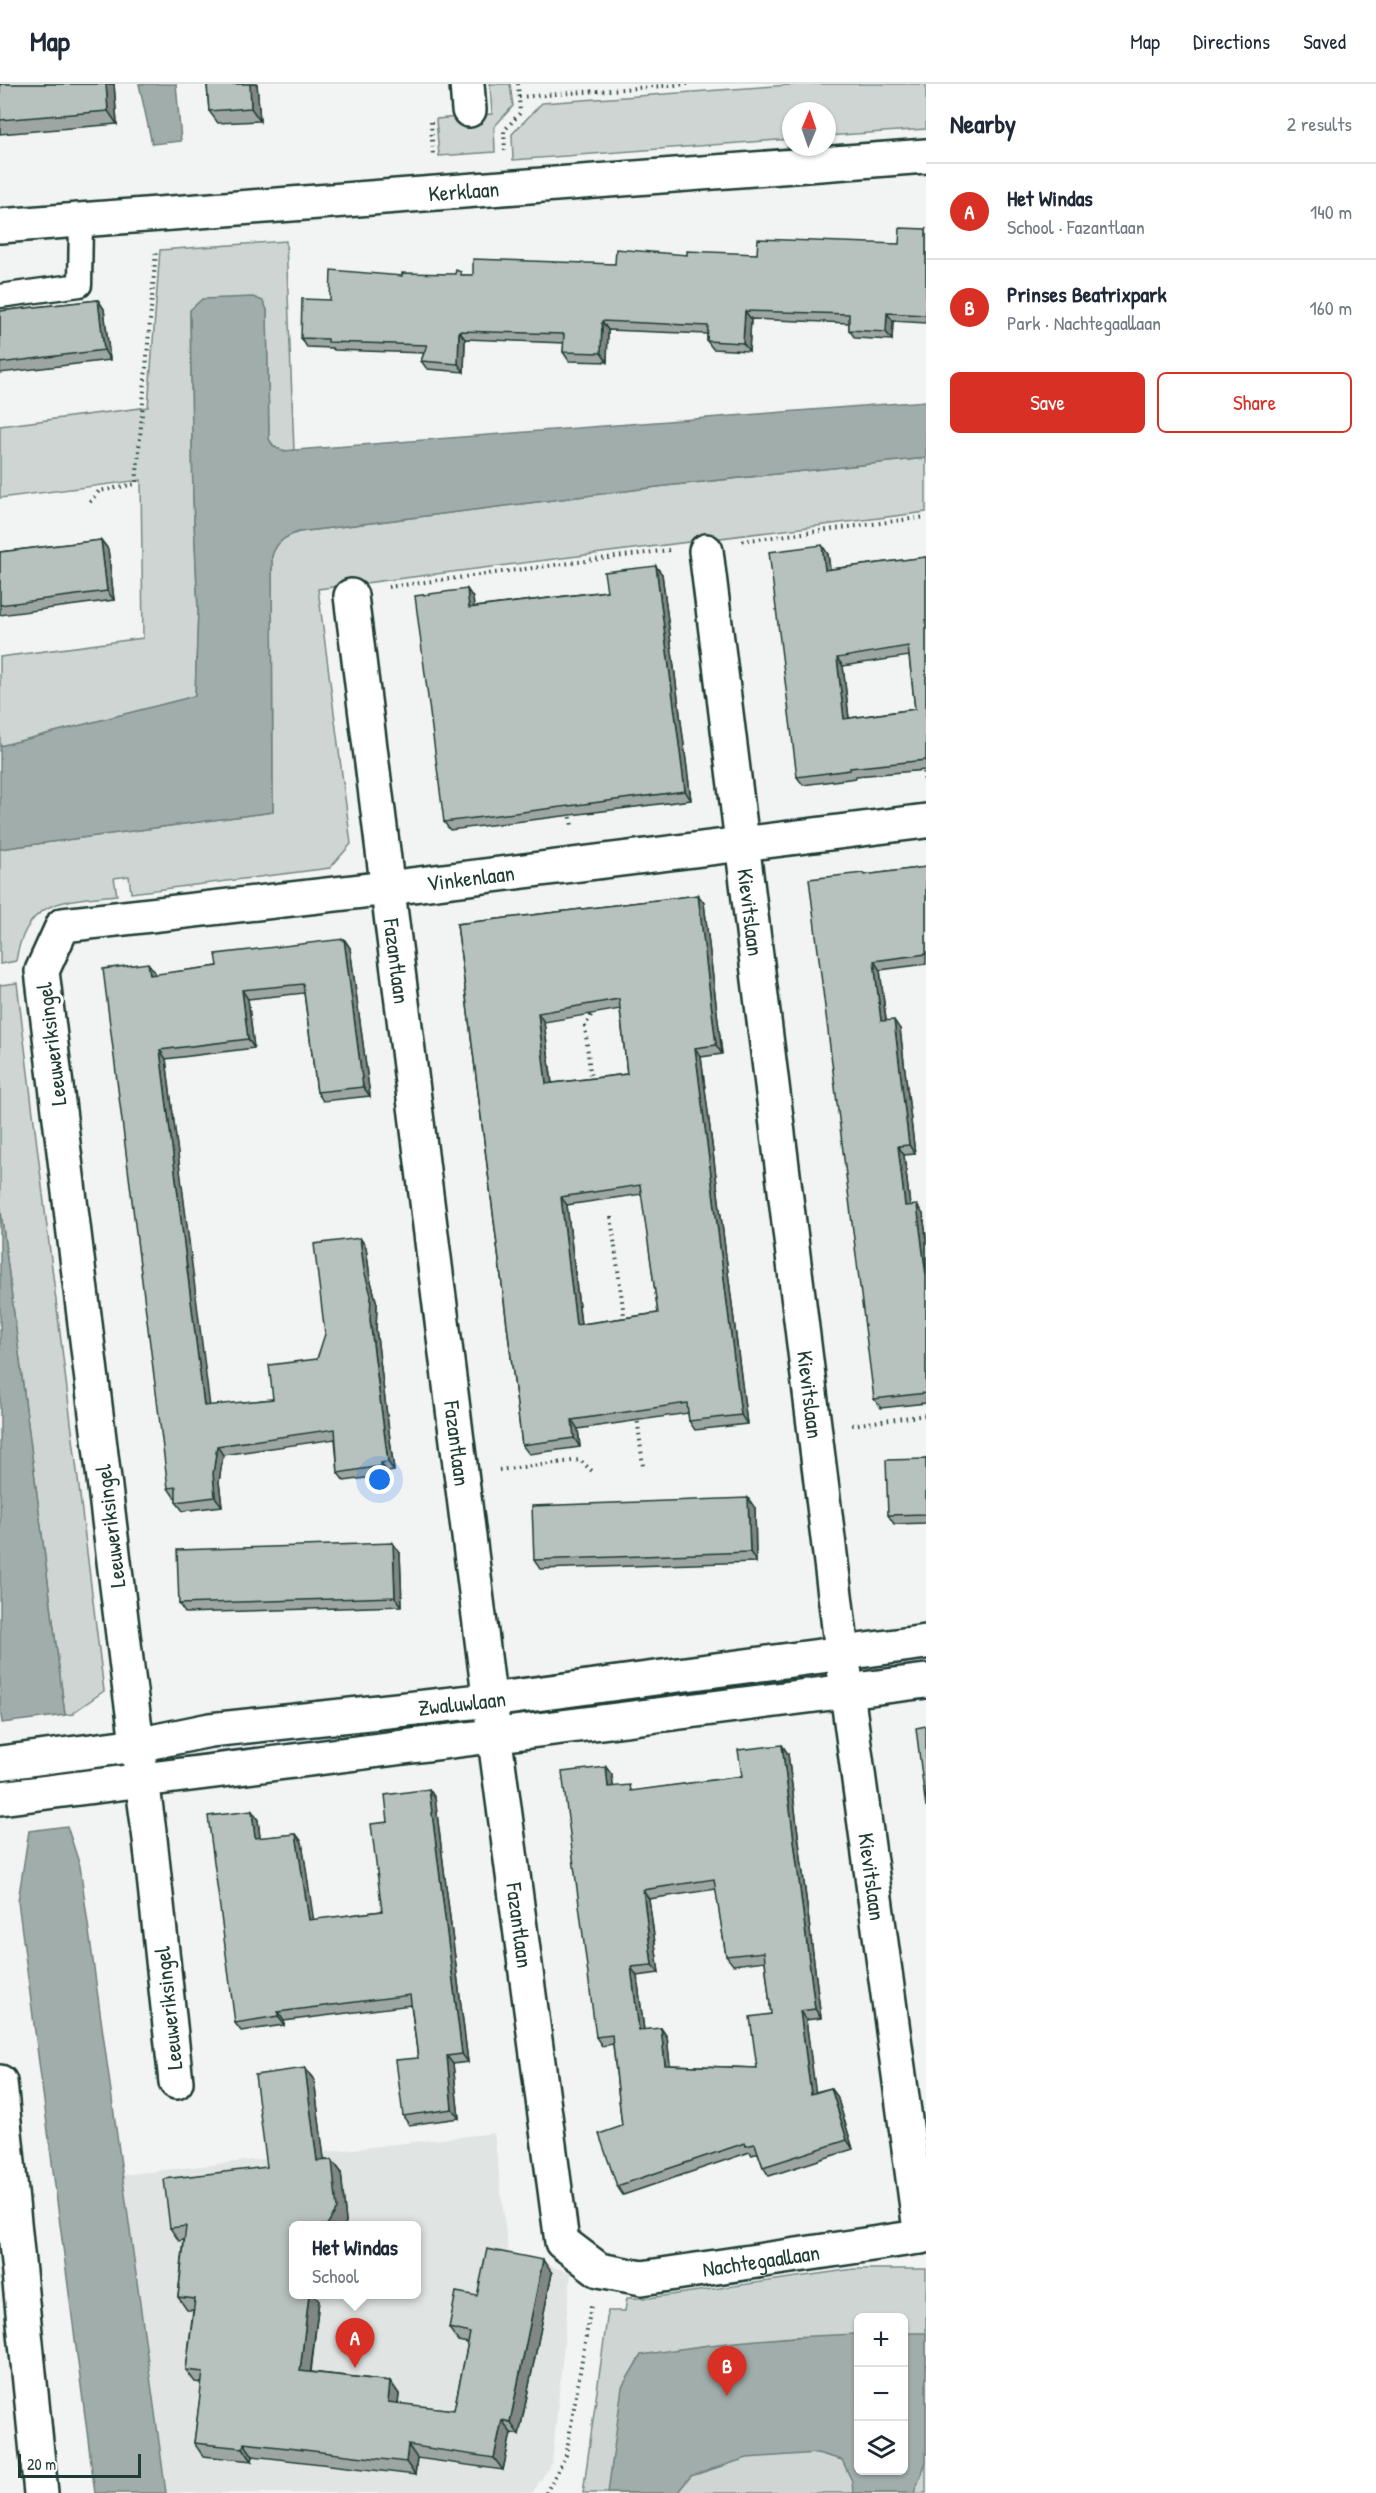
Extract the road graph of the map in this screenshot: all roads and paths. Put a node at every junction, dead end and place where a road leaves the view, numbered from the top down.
1 (518, 84) edge
2 (688, 84) edge
3 (468, 97) edge
4 (519, 97) junction
5 (926, 156) edge
6 (505, 187) junction
7 (435, 195) junction
8 (158, 214) junction
9 (81, 220) junction
10 (0, 226) edge
11 (0, 296) edge
12 (90, 502) dead end
13 (926, 517) edge
14 (740, 541) dead end
15 (669, 550) dead end
16 (706, 551) dead end
17 (351, 596) joint
18 (922, 755) edge
19 (926, 790) edge
20 (926, 821) edge
21 (742, 845) junction
22 (388, 888) junction
23 (42, 971) joint
24 (611, 1217) dead end
25 (625, 1324) edge
26 (636, 1407) edge
27 (926, 1415) edge
28 (814, 1430) junction
29 (643, 1466) dead end
30 (592, 1471) dead end
31 (461, 1474) junction
32 (926, 1642) edge
33 (842, 1653) junction
34 (926, 1681) edge
35 (847, 1692) junction
36 (490, 1700) junction
37 (494, 1737) junction
38 (137, 1744) junction
39 (0, 1763) edge
40 (142, 1782) junction
41 (0, 1798) edge
42 (0, 2082) edge
43 (176, 2082) dead end
44 (924, 2237) edge
45 (599, 2270) junction
46 (41, 2493) edge
47 (546, 2493) edge

1 - 4 path
2 - 4 path
3 - 7 path
4 - 6 path
5 - 6 street, Kerklaan
6 - 7 street, Kerklaan
7 - 8 street, Kerklaan
8 - 9 street, Kerklaan
8 - 12 path
9 - 10 street, Kerklaan
9 - 11 lane
13 - 14 path
15 - 17 path
16 - 21 street, Kievitslaan
17 - 22 street, Fazantlaan
18 - 19 path
20 - 21 street, Vinkenlaan
21 - 22 street, Vinkenlaan
21 - 28 street, Kievitslaan
22 - 23 street, Vinkenlaan
22 - 31 street, Fazantlaan
23 - 38 street, Leeuweriksingel
24 - 25 path
26 - 29 path
27 - 28 path
28 - 33 street, Kievitslaan
30 - 31 path
31 - 36 street, Fazantlaan
32 - 33 street, Zwaluwlaan
33 - 35 street, Kievitslaan
33 - 36 street, Zwaluwlaan
34 - 35 street, Zwaluwlaan
35 - 37 street, Zwaluwlaan
35 - 44 street, Kievitslaan
36 - 37 street, Fazantlaan
36 - 38 street, Zwaluwlaan
37 - 40 street, Zwaluwlaan
37 - 45 street, Fazantlaan
38 - 39 street, Zwaluwlaan
38 - 40 street, Leeuweriksingel
40 - 41 street, Zwaluwlaan
40 - 43 street, Leeuweriksingel
42 - 46 street
44 - 45 street, Nachtegaallaan
45 - 47 path

